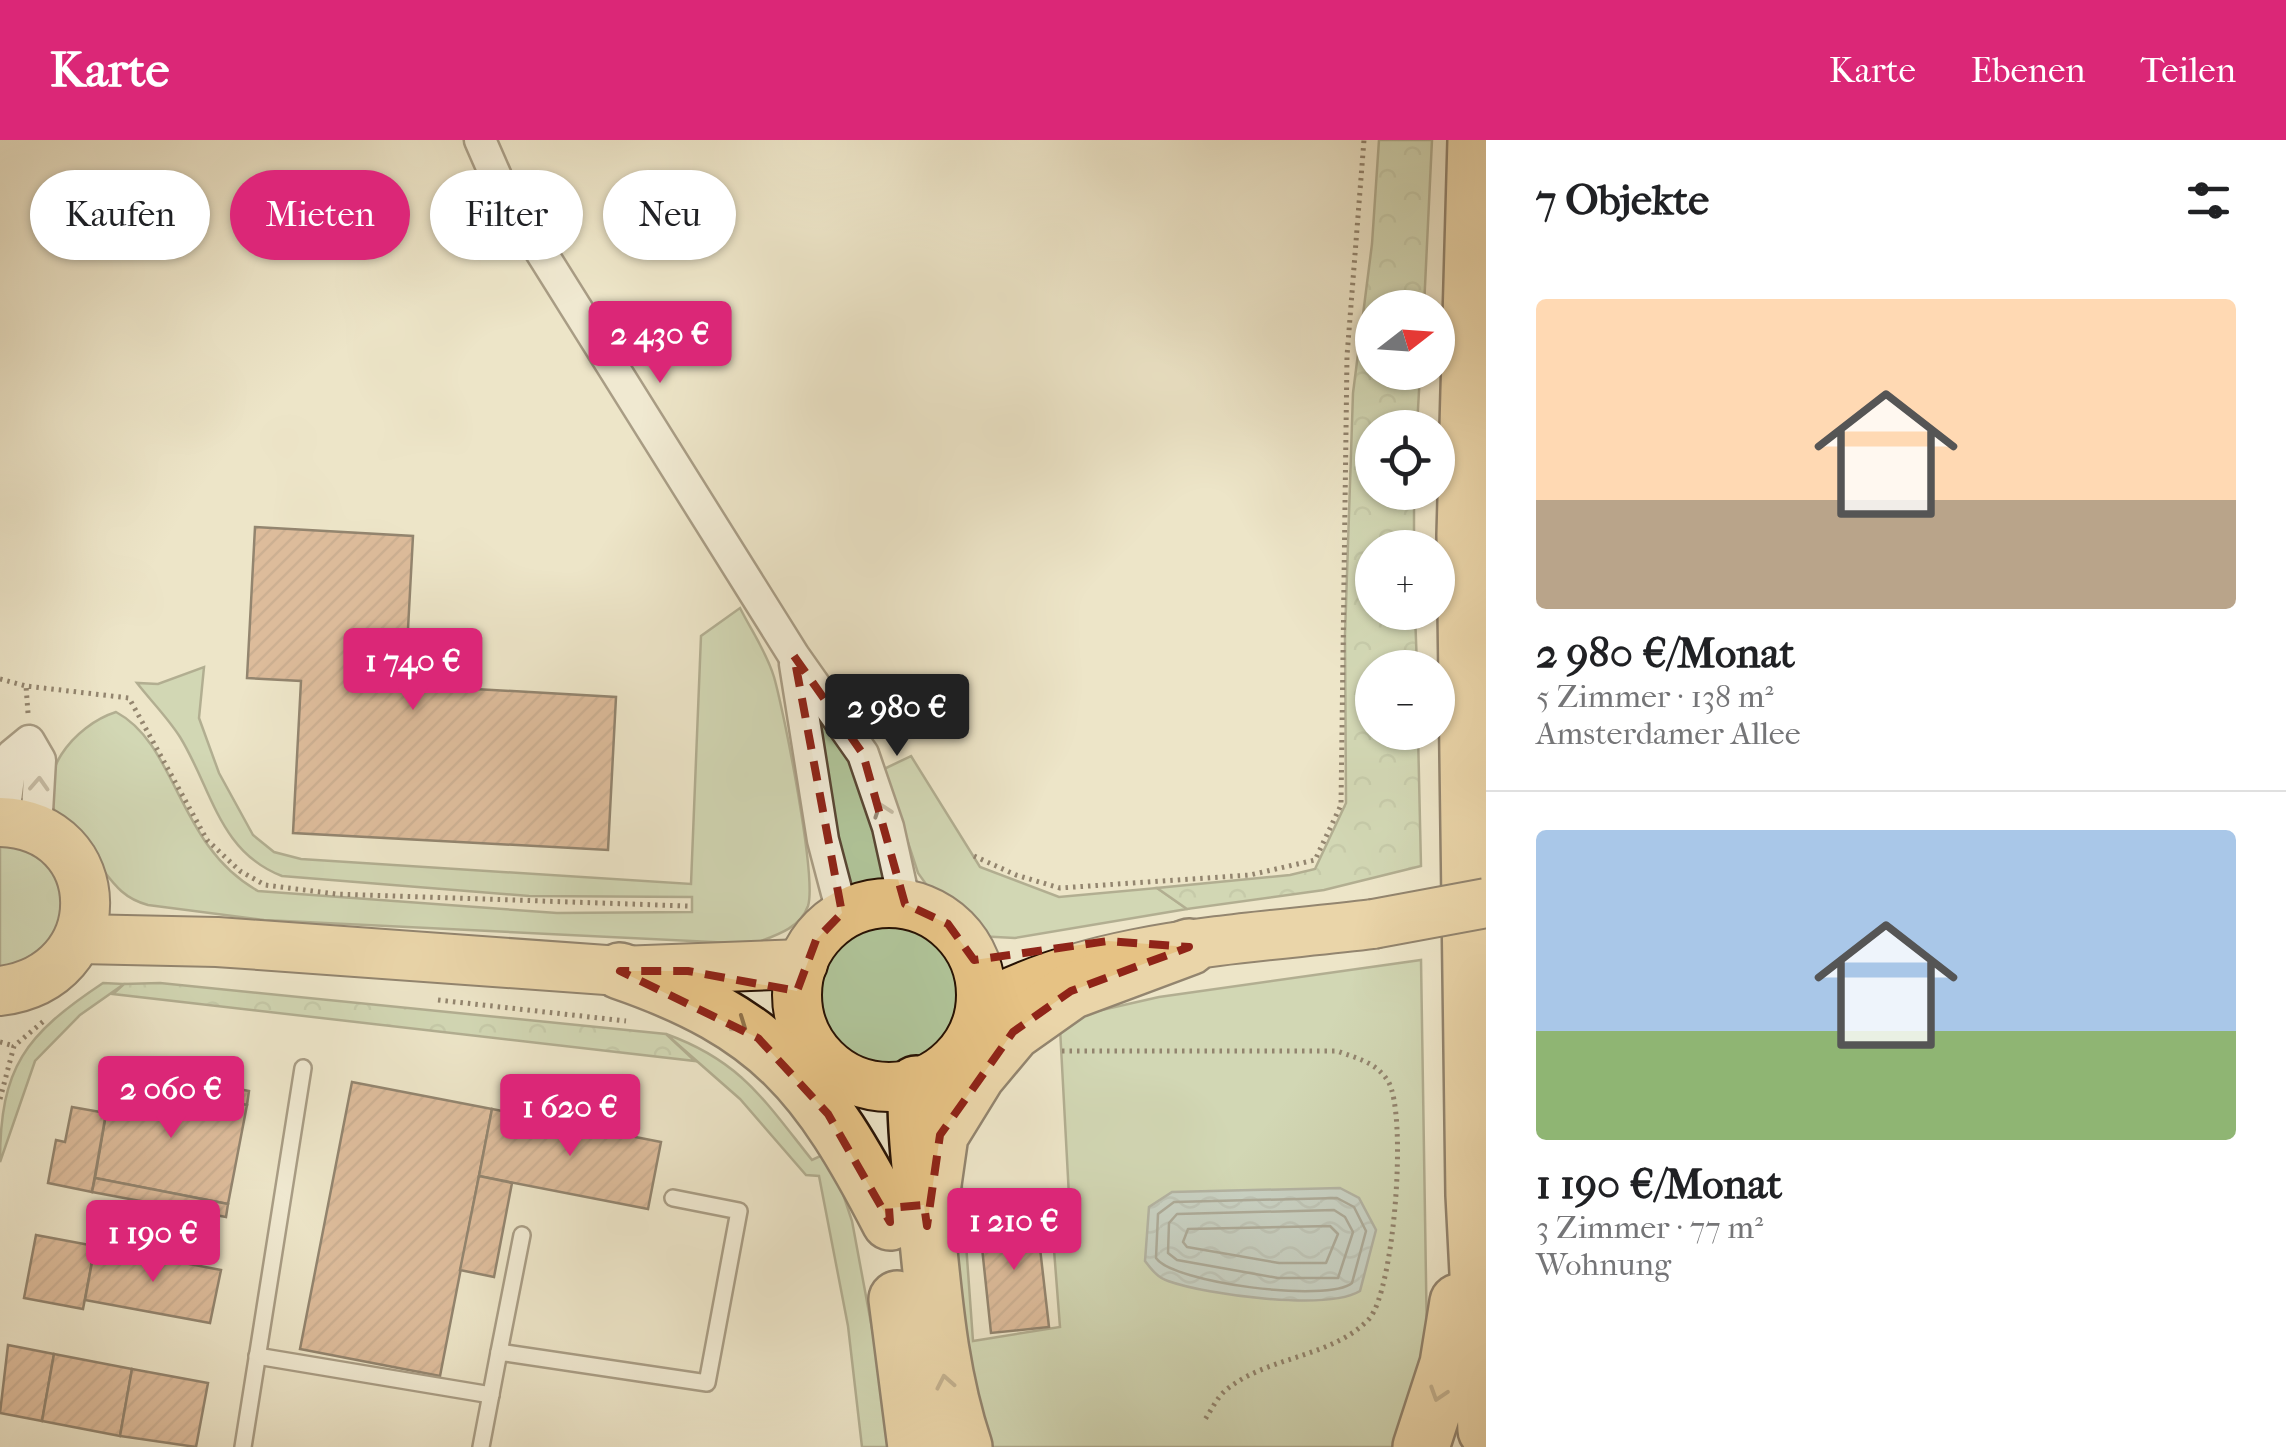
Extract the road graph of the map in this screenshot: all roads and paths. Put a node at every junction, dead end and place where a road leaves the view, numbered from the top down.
1 (480, 140) edge
2 (1364, 140) edge
3 (1476, 140) edge
4 (794, 656) junction
5 (0, 679) edge
6 (26, 686) junction
7 (29, 741) joint
8 (13, 824) edge
9 (974, 856) dead end
10 (1486, 903) edge
11 (904, 904) junction
12 (688, 906) dead end
13 (843, 916) junction
14 (83, 922) junction
15 (1189, 947) junction
16 (974, 960) junction
17 (620, 970) junction
18 (800, 977) junction
19 (0, 993) edge
20 (981, 1007) junction
21 (0, 1042) edge
22 (14, 1046) dead end
23 (1049, 1051) dead end
24 (303, 1068) dead end
25 (896, 1086) junction
26 (1474, 1195) junction
27 (672, 1198) dead end
28 (908, 1224) junction
29 (522, 1234) dead end
30 (499, 1352) junction
31 (257, 1356) junction
32 (491, 1395) junction
33 (1204, 1421) dead end
34 (911, 1422) edge
35 (1486, 1430) edge
36 (243, 1447) edge
37 (481, 1447) edge
38 (964, 1447) edge
39 (1420, 1447) edge

1 - 4 street
2 - 9 path
3 - 26 highway
11 -> 4 street
4 - 13 street
5 - 6 path
6 - 7 path
6 - 12 path
7 - 8 street
8 - 14 main road
10 - 15 main road, bridge
11 - 13 main road
11 - 16 main road
13 - 18 main road
14 - 17 main road
14 - 19 main road
15 - 16 main road
15 - 20 main road
15 - 28 highway
16 - 20 main road
17 - 18 main road
17 -> 28 highway
18 - 25 main road
20 - 25 main road
21 - 22 path
23 - 33 path
24 - 31 lane
25 - 28 highway
26 - 35 highway
26 -> 39 highway
27 - 30 lane
28 - 34 highway
38 -> 28 highway
29 - 30 lane
30 - 32 lane
31 - 32 lane
31 - 36 lane
32 - 37 lane

